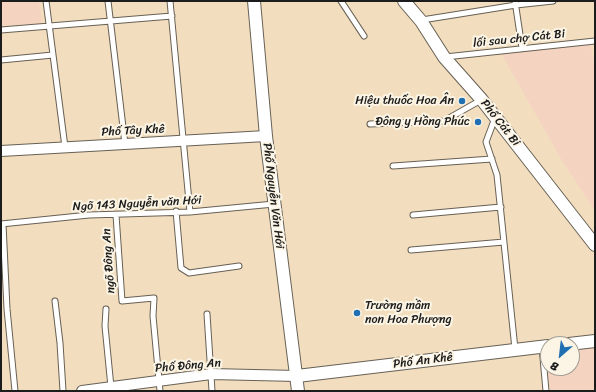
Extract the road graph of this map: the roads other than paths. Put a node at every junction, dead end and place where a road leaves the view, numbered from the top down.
1 (46, 1) edge
2 (108, 1) edge
3 (170, 1) edge
4 (254, 1) edge
5 (341, 1) edge
6 (404, 1) edge
7 (553, 1) edge
8 (515, 3) edge
9 (172, 16) junction
10 (111, 21) junction
11 (420, 21) junction
12 (50, 27) junction
13 (1, 30) edge
14 (364, 36) dead end
15 (595, 41) edge
16 (522, 48) junction
17 (53, 55) junction
18 (444, 57) junction
19 (1, 60) edge
20 (482, 100) junction
21 (496, 118) junction
22 (370, 124) dead end
23 (266, 136) junction
24 (185, 141) junction
25 (125, 144) junction
26 (65, 147) junction
27 (1, 151) edge
28 (492, 159) junction
29 (393, 166) dead end
30 (274, 204) junction
31 (501, 207) junction
32 (176, 211) junction
33 (190, 212) junction
34 (116, 215) junction
35 (414, 215) dead end
36 (2, 224) edge
37 (504, 242) junction
38 (595, 245) edge
39 (411, 250) dead end
40 (239, 266) dead end
41 (55, 301) dead end
42 (106, 309) dead end
43 (207, 314) dead end
44 (595, 341) edge
45 (580, 343) edge
46 (540, 348) edge
47 (515, 350) junction
48 (211, 374) junction
49 (297, 376) junction
50 (546, 376) edge
51 (159, 386) edge
52 (117, 388) edge
53 (15, 391) edge
54 (63, 391) edge
55 (82, 391) edge
56 (212, 391) edge
57 (298, 391) edge
58 (546, 391) edge

1 - 12 lane
2 - 10 lane
3 - 9 lane
4 - 23 street, Phố Nguyễn Văn Hới
5 - 14 lane
6 - 11 street, Phố Cát Bi
7 - 8 lane
8 - 11 lane
8 - 16 lane
9 - 10 lane
9 - 24 lane
10 - 12 lane
10 - 25 lane
11 - 18 street, Phố Cát Bi
12 - 13 lane
12 - 17 lane
15 - 16 lane, lối sau chợ Cát Bi
16 - 18 lane, lối sau chợ Cát Bi
17 - 19 lane
17 - 26 lane
18 - 20 street, Phố Cát Bi
20 - 21 street, Phố Cát Bi
20 - 22 lane
21 - 28 lane
21 - 38 street, Phố Cát Bi
23 - 24 street, Phố Tây Khê
23 - 30 street, Phố Nguyễn Văn Hới
24 - 25 street, Phố Tây Khê
24 - 33 lane
25 - 26 street, Phố Tây Khê
26 - 27 street, Phố Tây Khê
28 - 29 lane
28 - 31 lane
30 - 33 lane, Ngõ 143 Nguyễn văn Hới
30 - 49 street, Phố Nguyễn Văn Hới
31 - 35 lane
31 - 37 lane
32 - 33 lane, Ngõ 143 Nguyễn văn Hới
32 - 34 lane, Ngõ 143 Nguyễn văn Hới
32 - 40 lane
34 - 36 lane, Ngõ 143 Nguyễn văn Hới
34 - 51 lane, ngõ Đông An
36 - 53 lane
37 - 39 lane
37 - 47 lane
41 - 54 lane
42 - 52 lane
43 - 48 lane
44 - 45 street
46 - 47 street, Phố An Khê
47 - 49 street, Phố An Khê
48 - 49 street, Phố Đông An
48 - 51 street, Phố Đông An
48 - 56 lane
49 - 57 street, Phố Nguyễn Văn Hới
50 - 58 lane
51 - 52 street, Phố Đông An
52 - 55 street, Phố Đông An

